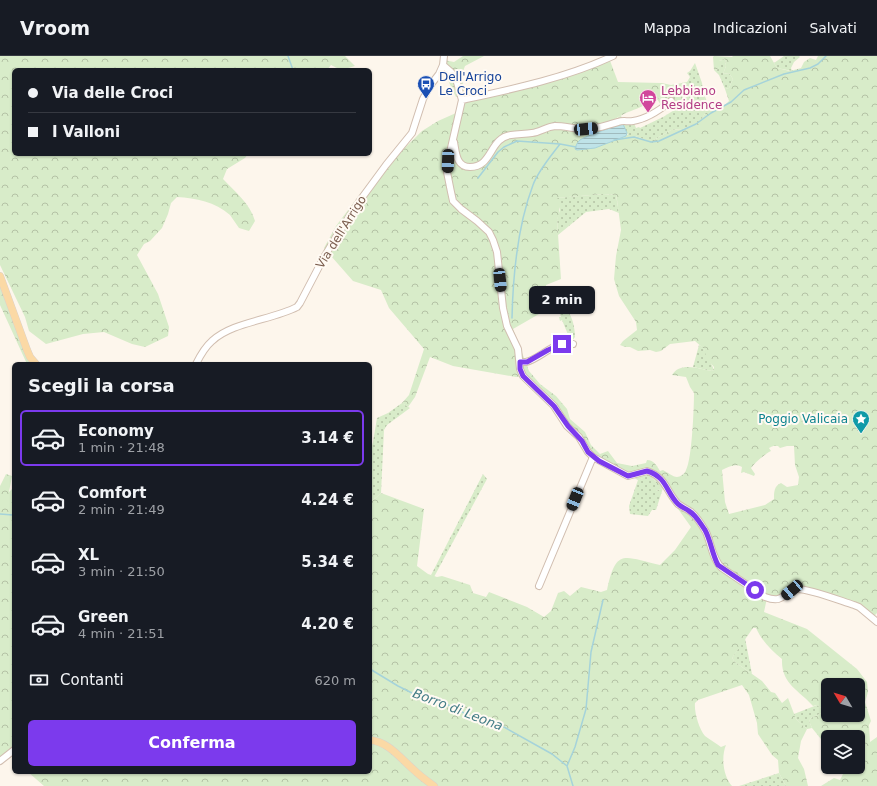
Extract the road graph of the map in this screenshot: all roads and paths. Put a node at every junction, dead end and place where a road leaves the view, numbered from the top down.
1 (444, 56) edge
2 (613, 56) edge
3 (443, 65) junction
4 (462, 100) junction
5 (671, 101) dead end
6 (454, 138) junction
7 (0, 276) edge
8 (573, 344) dead end
9 (34, 362) edge
10 (197, 362) edge
11 (520, 362) junction
12 (593, 457) junction
13 (539, 586) dead end
14 (875, 618) edge
15 (372, 740) edge
16 (12, 751) edge
17 (0, 760) edge
18 (434, 786) edge

1 - 3 street, Via dell'Arrigo
2 - 4 street
3 - 4 street
3 - 10 street, Via dell'Arrigo
4 - 6 street
5 - 6 street
6 - 11 street
7 - 9 main road
8 - 11 street
11 - 12 street
12 - 13 street
12 - 14 street
15 - 18 main road
16 - 17 street

